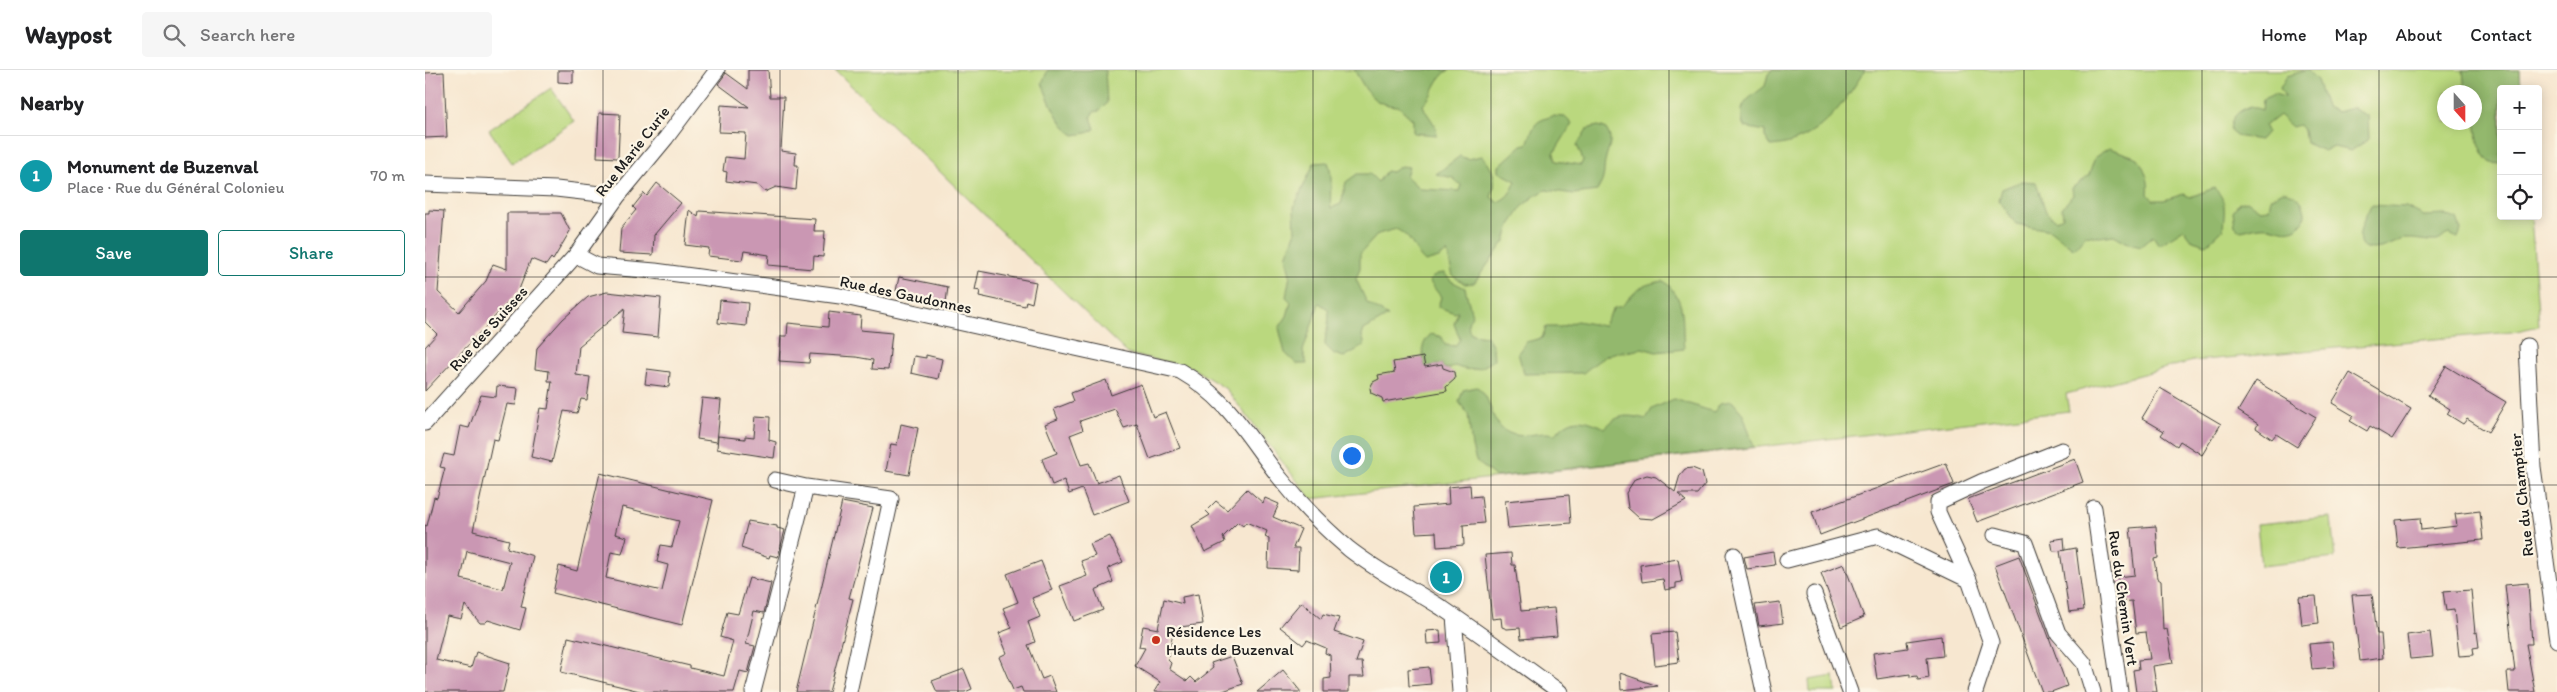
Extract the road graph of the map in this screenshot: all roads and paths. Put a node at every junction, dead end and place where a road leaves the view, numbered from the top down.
1 (717, 70) edge
2 (425, 184) edge
3 (618, 196) junction
4 (576, 256) junction
5 (2527, 346) dead end
6 (425, 424) edge
7 (2063, 450) dead end
8 (775, 480) dead end
9 (806, 487) junction
10 (2094, 508) dead end
11 (1995, 535) dead end
12 (1734, 555) dead end
13 (1787, 560) dead end
14 (1969, 580) junction
15 (1814, 594) dead end
16 (1453, 616) junction
17 (2557, 640) edge
18 (753, 692) edge
19 (849, 692) edge
20 (1460, 692) edge
21 (1560, 692) edge
22 (1764, 692) edge
23 (1850, 692) edge
24 (1975, 692) edge
25 (2093, 692) edge
26 (2120, 692) edge

1 - 3 street, Rue Marie Curie
2 - 3 street
3 - 4 street, Rue Marie Curie
4 - 6 street, Rue des Suisses
4 - 16 street, Rue des Gaudonnes
5 - 17 street, Rue du Champtier
7 - 14 street
8 - 9 street
9 - 18 street
9 - 19 street
10 - 26 street, Rue du Chemin Vert
11 - 25 street
12 - 22 street
13 - 14 street
14 - 24 street
15 - 23 street
16 - 20 street
16 - 21 street, Rue des Gaudonnes

